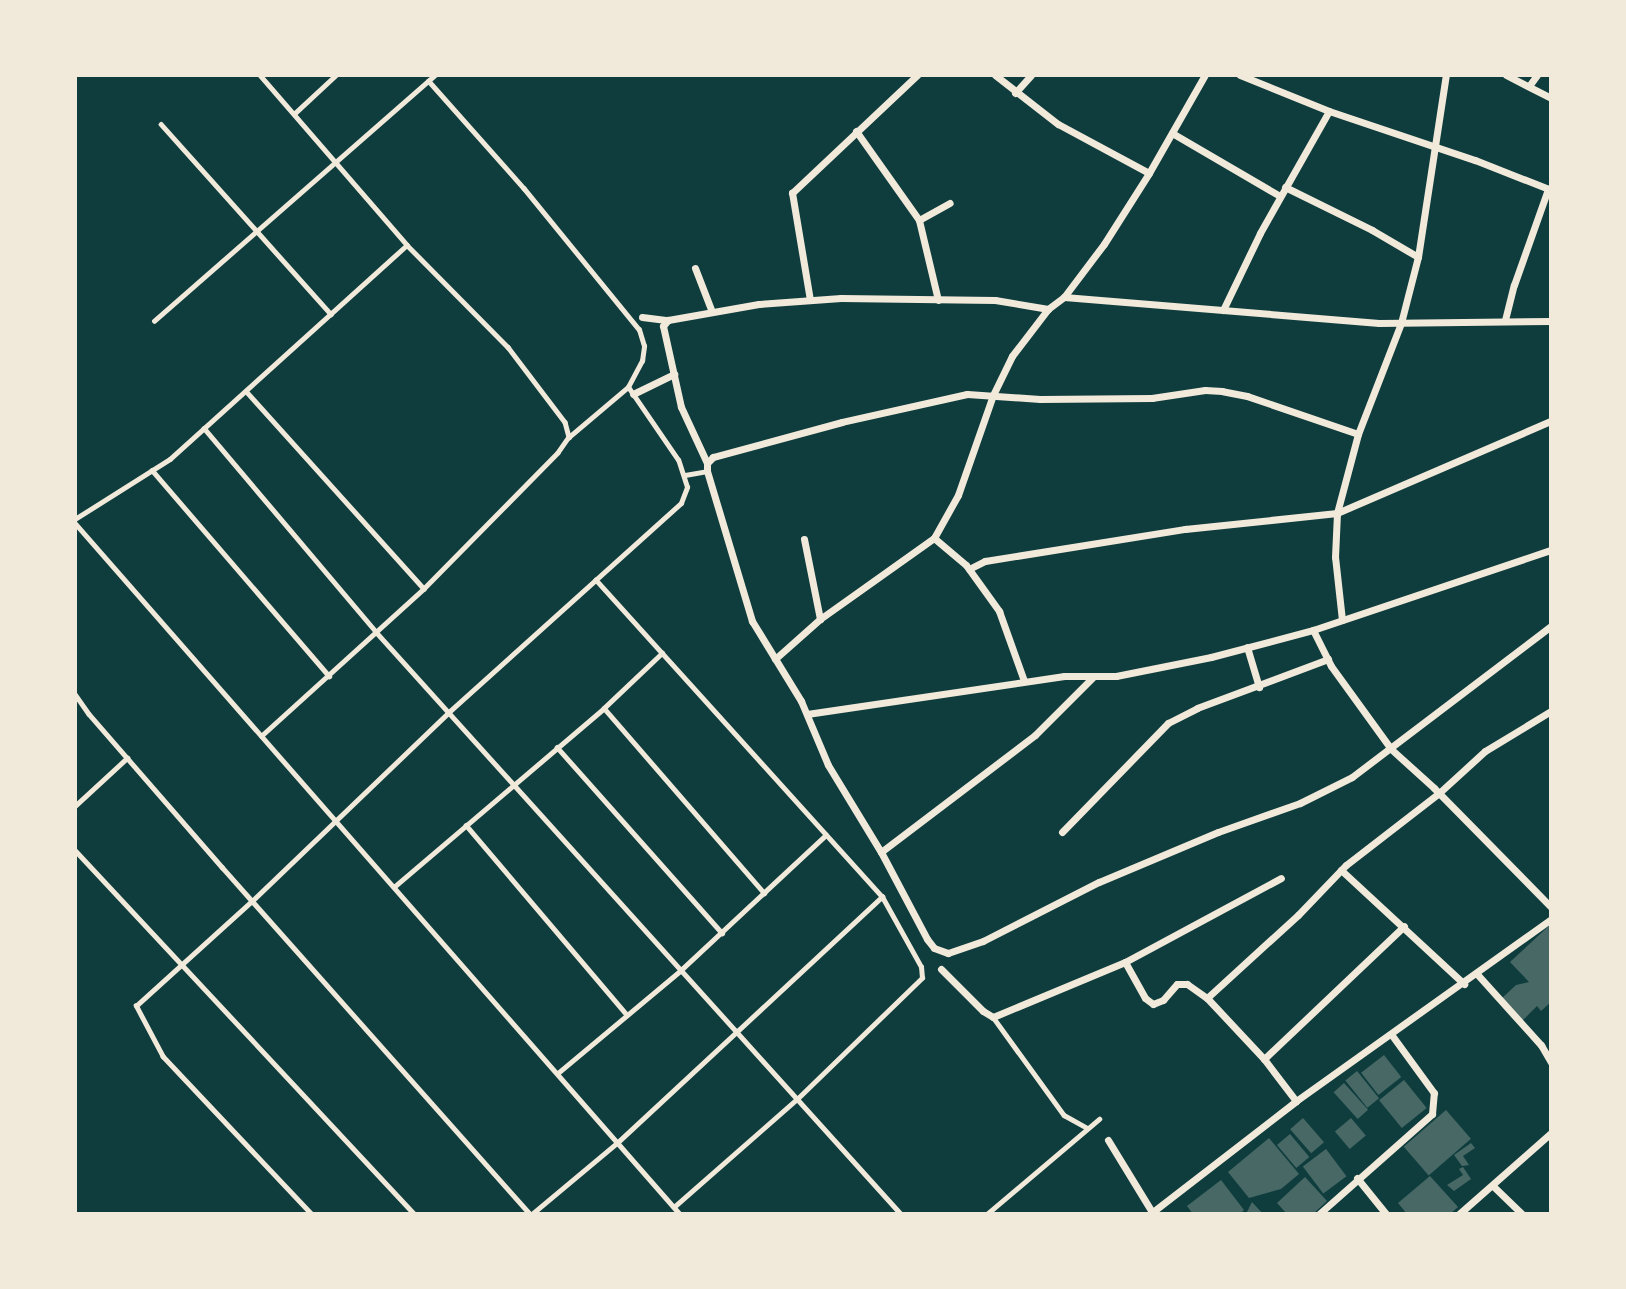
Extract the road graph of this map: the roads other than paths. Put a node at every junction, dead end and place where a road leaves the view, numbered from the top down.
1 (260, 75) edge
2 (336, 75) edge
3 (435, 75) edge
4 (917, 75) edge
5 (995, 75) edge
6 (1031, 75) edge
7 (1205, 75) edge
8 (1240, 75) edge
9 (1446, 75) edge
10 (1506, 75) edge
11 (1537, 75) edge
12 (428, 81) junction
13 (1530, 86) junction
14 (1015, 93) junction
15 (1551, 98) edge
16 (1329, 111) junction
17 (294, 114) junction
18 (161, 124) dead end
19 (856, 131) junction
20 (1172, 133) junction
21 (1435, 147) junction
22 (334, 160) junction
23 (1149, 173) junction
24 (1285, 187) junction
25 (1549, 189) edge
26 (1280, 197) junction
27 (950, 203) dead end
28 (919, 220) junction
29 (255, 229) junction
30 (407, 245) junction
31 (1418, 257) junction
32 (695, 268) dead end
33 (1064, 297) junction
34 (810, 300) junction
35 (937, 300) junction
36 (1048, 309) junction
37 (1223, 310) junction
38 (712, 312) junction
39 (331, 314) junction
40 (642, 317) dead end
41 (668, 320) junction
42 (1505, 320) junction
43 (154, 321) dead end
44 (1551, 321) edge
45 (1401, 323) junction
46 (674, 374) junction
47 (246, 391) junction
48 (630, 391) junction
49 (993, 395) junction
50 (1551, 421) edge
51 (204, 428) junction
52 (1359, 434) junction
53 (569, 438) junction
54 (707, 467) junction
55 (152, 470) junction
56 (685, 475) junction
57 (1337, 513) junction
58 (75, 521) edge
59 (934, 538) junction
60 (804, 539) dead end
61 (1551, 550) edge
62 (969, 569) junction
63 (596, 580) junction
64 (424, 589) junction
65 (820, 619) junction
66 (1342, 620) junction
67 (1551, 626) edge
68 (1313, 630) junction
69 (377, 633) junction
70 (1247, 647) junction
71 (662, 653) junction
72 (1328, 659) junction
73 (775, 660) junction
74 (329, 676) junction
75 (1092, 678) junction
76 (1024, 681) junction
77 (1259, 687) junction
78 (75, 694) edge
79 (604, 708) junction
80 (1551, 711) edge
81 (449, 712) junction
82 (807, 713) junction
83 (262, 736) junction
84 (557, 747) junction
85 (1391, 749) junction
86 (127, 758) junction
87 (513, 783) junction
88 (1439, 793) junction
89 (75, 806) edge
90 (335, 820) junction
91 (466, 825) junction
92 (1062, 832) dead end
93 (826, 835) junction
94 (75, 850) edge
95 (881, 852) junction
96 (1341, 870) junction
97 (1281, 878) dead end
98 (394, 887) junction
99 (764, 893) junction
100 (882, 897) junction
101 (252, 901) junction
102 (1551, 907) edge
103 (1551, 919) edge
104 (1404, 926) junction
105 (722, 933) junction
106 (1125, 962) junction
107 (182, 965) junction
108 (941, 969) dead end
109 (681, 970) junction
110 (1477, 974) junction
111 (1464, 984) junction
112 (1206, 998) junction
113 (627, 1015) junction
114 (993, 1017) junction
115 (737, 1032) junction
116 (1391, 1034) junction
117 (1264, 1059) junction
118 (1551, 1062) edge
119 (558, 1073) junction
120 (797, 1099) junction
121 (1296, 1101) junction
122 (1099, 1119) dead end
123 (1087, 1129) junction
124 (1551, 1133) edge
125 (1108, 1140) dead end
126 (617, 1143) junction
127 (1357, 1178) junction
128 (1493, 1185) junction
129 (674, 1207) junction
130 (1151, 1213) edge
131 (311, 1214) edge
132 (415, 1214) edge
133 (531, 1214) edge
134 (680, 1214) edge
135 (901, 1214) edge
136 (987, 1214) edge
137 (1319, 1214) edge
138 (1386, 1214) edge
139 (1459, 1214) edge
140 (1522, 1214) edge

1 - 17 lane
2 - 17 lane
3 - 12 lane
4 - 19 street
5 - 14 street
6 - 14 street
7 - 20 street
8 - 16 street
9 - 21 street
10 - 13 street
11 - 13 street
12 - 22 lane
12 - 48 lane
13 - 15 street
14 - 23 street
16 - 21 street
16 - 24 street
17 - 22 lane
18 - 29 lane
19 - 28 street
19 - 34 street
20 - 23 street
20 - 26 street
21 - 25 street
21 - 31 street
22 - 29 lane
22 - 30 lane
23 - 33 street
24 - 26 street
24 - 31 street
25 - 42 street
26 - 37 street
27 - 28 street
28 - 35 street
29 - 39 lane
29 - 43 lane
30 - 39 lane
30 - 53 lane
31 - 45 street
32 - 38 street
33 - 36 street
33 - 37 street
34 - 35 street
34 - 38 street
35 - 36 street
36 - 49 street
37 - 45 street
38 - 41 street
39 - 47 lane
40 - 41 street
41 - 46 street
42 - 44 street
42 - 45 street
45 - 52 street
46 - 48 street
46 - 54 street
47 - 51 lane
47 - 64 lane
48 - 53 lane
48 - 56 lane
49 - 52 street
49 - 54 street
49 - 59 street
50 - 57 street
51 - 55 lane
51 - 69 lane
52 - 57 street
53 - 64 lane
54 - 56 lane
54 - 73 street
55 - 58 lane
55 - 74 lane
56 - 63 lane
57 - 62 street
57 - 66 street
58 - 83 lane
59 - 62 street
59 - 65 street
60 - 65 street
61 - 66 street
62 - 76 street
63 - 71 lane
63 - 81 lane
64 - 69 lane
65 - 73 street
66 - 68 street
67 - 85 street
68 - 70 street
68 - 72 street
69 - 74 lane
69 - 81 lane
70 - 75 street
70 - 77 street
71 - 79 lane
71 - 93 lane
72 - 77 street
72 - 85 street
73 - 82 street
74 - 83 lane
75 - 76 street
75 - 95 street
76 - 82 street
77 - 92 street
78 - 86 lane
79 - 84 lane
79 - 99 lane
80 - 88 street
81 - 87 lane
81 - 90 lane
82 - 95 street
83 - 90 lane
84 - 87 lane
84 - 105 lane
85 - 88 street
85 - 95 street
86 - 89 lane
86 - 101 lane
87 - 91 lane
87 - 109 lane
88 - 96 street
88 - 102 street
90 - 98 lane
90 - 101 lane
91 - 98 lane
91 - 113 lane
93 - 99 lane
93 - 100 lane
94 - 107 lane
96 - 104 street
96 - 112 street
97 - 106 street
98 - 119 lane
99 - 105 lane
100 - 115 lane
100 - 120 lane
101 - 107 lane
101 - 133 lane
103 - 110 street
104 - 111 street
104 - 117 street
105 - 109 lane
106 - 112 street
106 - 114 street
107 - 131 lane
107 - 132 lane
108 - 114 street
109 - 113 lane
109 - 115 lane
110 - 111 street
110 - 118 street
111 - 116 street
112 - 117 street
113 - 119 lane
114 - 123 lane
115 - 120 lane
115 - 126 lane
116 - 121 street
116 - 127 street
117 - 121 street
119 - 126 lane
120 - 129 lane
120 - 135 lane
121 - 130 street
122 - 123 lane
123 - 136 lane
124 - 128 street
125 - 130 street
126 - 129 lane
126 - 133 lane
127 - 137 street
127 - 138 street
128 - 139 street
128 - 140 street
129 - 134 lane

